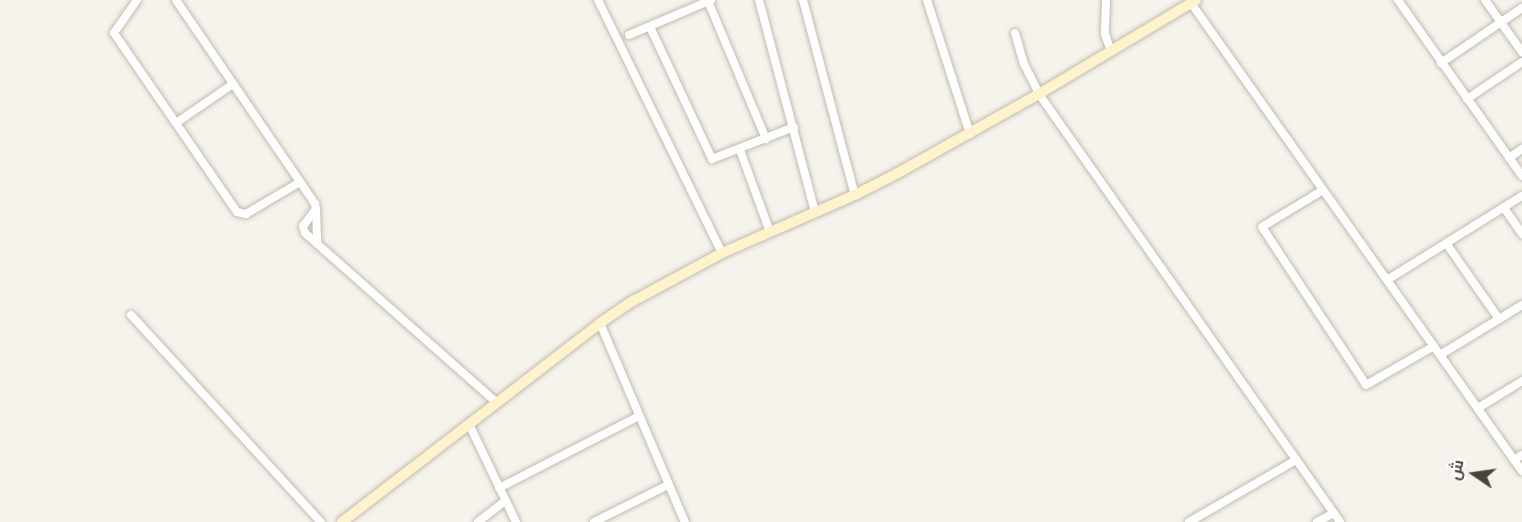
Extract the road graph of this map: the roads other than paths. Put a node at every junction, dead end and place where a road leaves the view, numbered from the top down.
1 (137, 0) edge
2 (176, 0) edge
3 (598, 0) edge
4 (759, 0) edge
5 (803, 0) edge
6 (927, 0) edge
7 (1106, 0) edge
8 (1408, 0) edge
9 (1485, 0) edge
10 (709, 1) edge
11 (1194, 1) edge
12 (1399, 3) edge
13 (1522, 8) edge
14 (1501, 22) junction
15 (650, 27) junction
16 (1015, 33) dead end
17 (629, 35) dead end
18 (1111, 51) junction
19 (1522, 52) edge
20 (1522, 62) edge
21 (1441, 63) junction
22 (233, 84) junction
23 (1039, 94) junction
24 (1467, 99) junction
25 (176, 123) junction
26 (794, 127) junction
27 (970, 134) junction
28 (766, 139) junction
29 (1522, 149) edge
30 (740, 150) junction
31 (1509, 158) junction
32 (1522, 176) edge
33 (300, 182) junction
34 (1323, 190) junction
35 (855, 195) junction
36 (1522, 196) edge
37 (1504, 208) junction
38 (316, 209) junction
39 (815, 212) junction
40 (770, 232) junction
41 (1522, 234) edge
42 (1446, 243) junction
43 (317, 244) junction
44 (722, 253) junction
45 (1387, 280) junction
46 (1522, 305) edge
47 (131, 315) dead end
48 (1499, 319) junction
49 (600, 323) junction
50 (1434, 346) junction
51 (1440, 355) junction
52 (1522, 381) edge
53 (496, 402) junction
54 (1478, 408) junction
55 (639, 417) junction
56 (469, 424) junction
57 (1522, 454) edge
58 (1296, 460) junction
59 (1514, 460) junction
60 (1522, 471) edge
61 (668, 484) junction
62 (499, 488) junction
63 (505, 501) junction
64 (1334, 513) junction
65 (321, 522) edge
66 (342, 522) edge
67 (478, 522) edge
68 (516, 522) edge
69 (594, 522) edge
70 (685, 522) edge
71 (1189, 522) edge
72 (1317, 522) edge
73 (1340, 522) edge

1 - 25 street
2 - 22 street
3 - 44 street
4 - 26 street
5 - 35 street
6 - 27 street
7 - 18 street
8 - 12 street
9 - 14 street
10 - 15 street
10 - 28 street
11 - 18 main road
11 - 34 street
12 - 21 street
13 - 14 street
14 - 19 street
14 - 21 street
15 - 17 street
15 - 30 street
16 - 23 street
18 - 23 main road
20 - 24 street
21 - 24 street
22 - 25 street
22 - 33 street
23 - 27 main road
23 - 58 street
24 - 31 street
25 - 33 street
26 - 28 street
26 - 39 street
27 - 35 main road
28 - 30 street
29 - 31 street
30 - 40 street
31 - 32 street
33 - 38 street
34 - 45 street
34 - 50 street
35 - 39 main road
36 - 37 street
37 - 41 street
37 - 42 street
38 - 43 street
38 - 43 street
39 - 40 main road
40 - 44 main road
42 - 45 street
42 - 48 street
43 - 53 street
44 - 49 main road
45 - 50 street
46 - 48 street
47 - 65 street
48 - 51 street
49 - 53 main road
49 - 55 street
50 - 51 street
51 - 54 street
52 - 54 street
53 - 56 main road
54 - 59 street
55 - 61 street
55 - 62 street
56 - 62 street
56 - 66 main road
57 - 59 street
58 - 64 street
58 - 71 street
59 - 60 street
61 - 69 street
61 - 70 street
62 - 63 street
63 - 67 street
63 - 68 street
64 - 72 street
64 - 73 street

